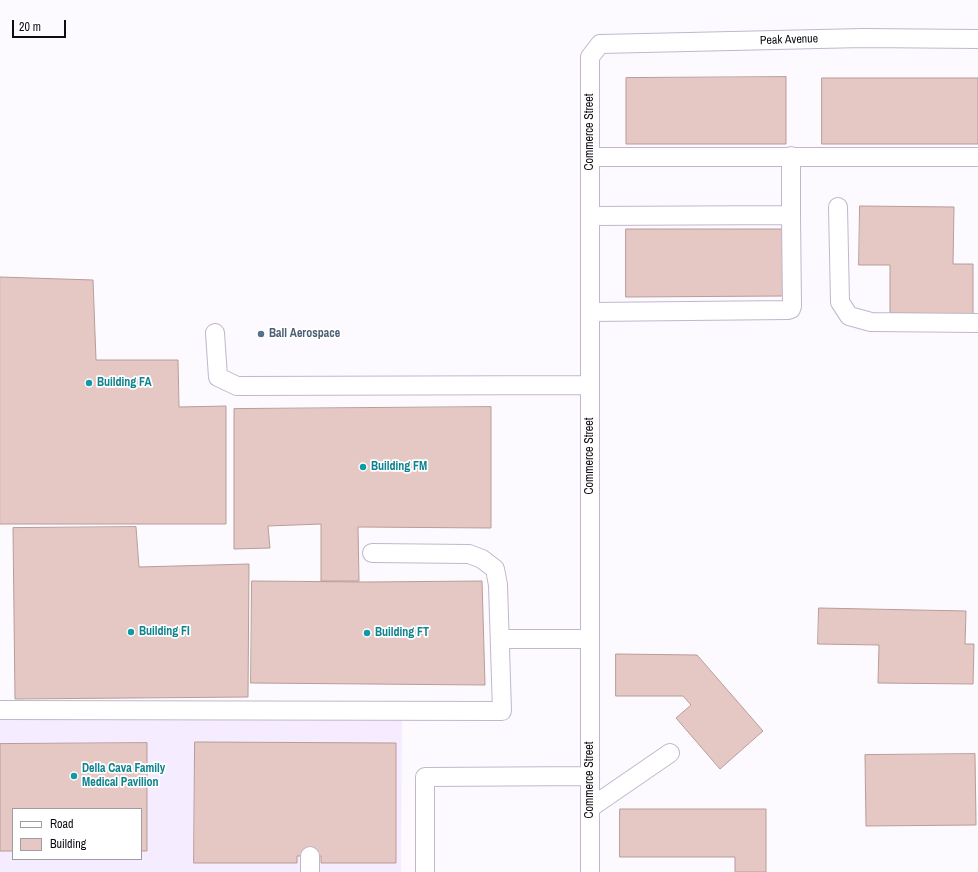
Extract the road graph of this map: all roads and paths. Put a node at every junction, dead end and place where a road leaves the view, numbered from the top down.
1 (978, 39) edge
2 (600, 44) joint
3 (791, 156) junction
4 (590, 157) junction
5 (978, 157) edge
6 (838, 207) dead end
7 (791, 215) junction
8 (590, 216) junction
9 (590, 312) junction
10 (978, 323) edge
11 (215, 333) dead end
12 (590, 384) junction
13 (372, 553) dead end
14 (501, 639) junction
15 (590, 639) junction
16 (0, 710) edge
17 (670, 753) dead end
18 (590, 776) junction
19 (590, 808) junction
20 (425, 872) edge
21 (590, 872) edge

1 - 2 street, Peak Avenue
2 - 4 street, Commerce Street
3 - 4 street
3 - 5 street
3 - 7 street
4 - 8 street, Commerce Street
6 - 10 street
7 - 8 street
7 - 9 street
8 - 9 street, Commerce Street
9 - 12 street, Commerce Street
11 - 12 street
12 - 15 street, Commerce Street
13 - 14 street
14 - 15 street
14 - 16 street
15 - 18 street, Commerce Street
17 - 19 street
18 - 19 street, Commerce Street
18 - 20 street
19 - 21 street, Commerce Street

